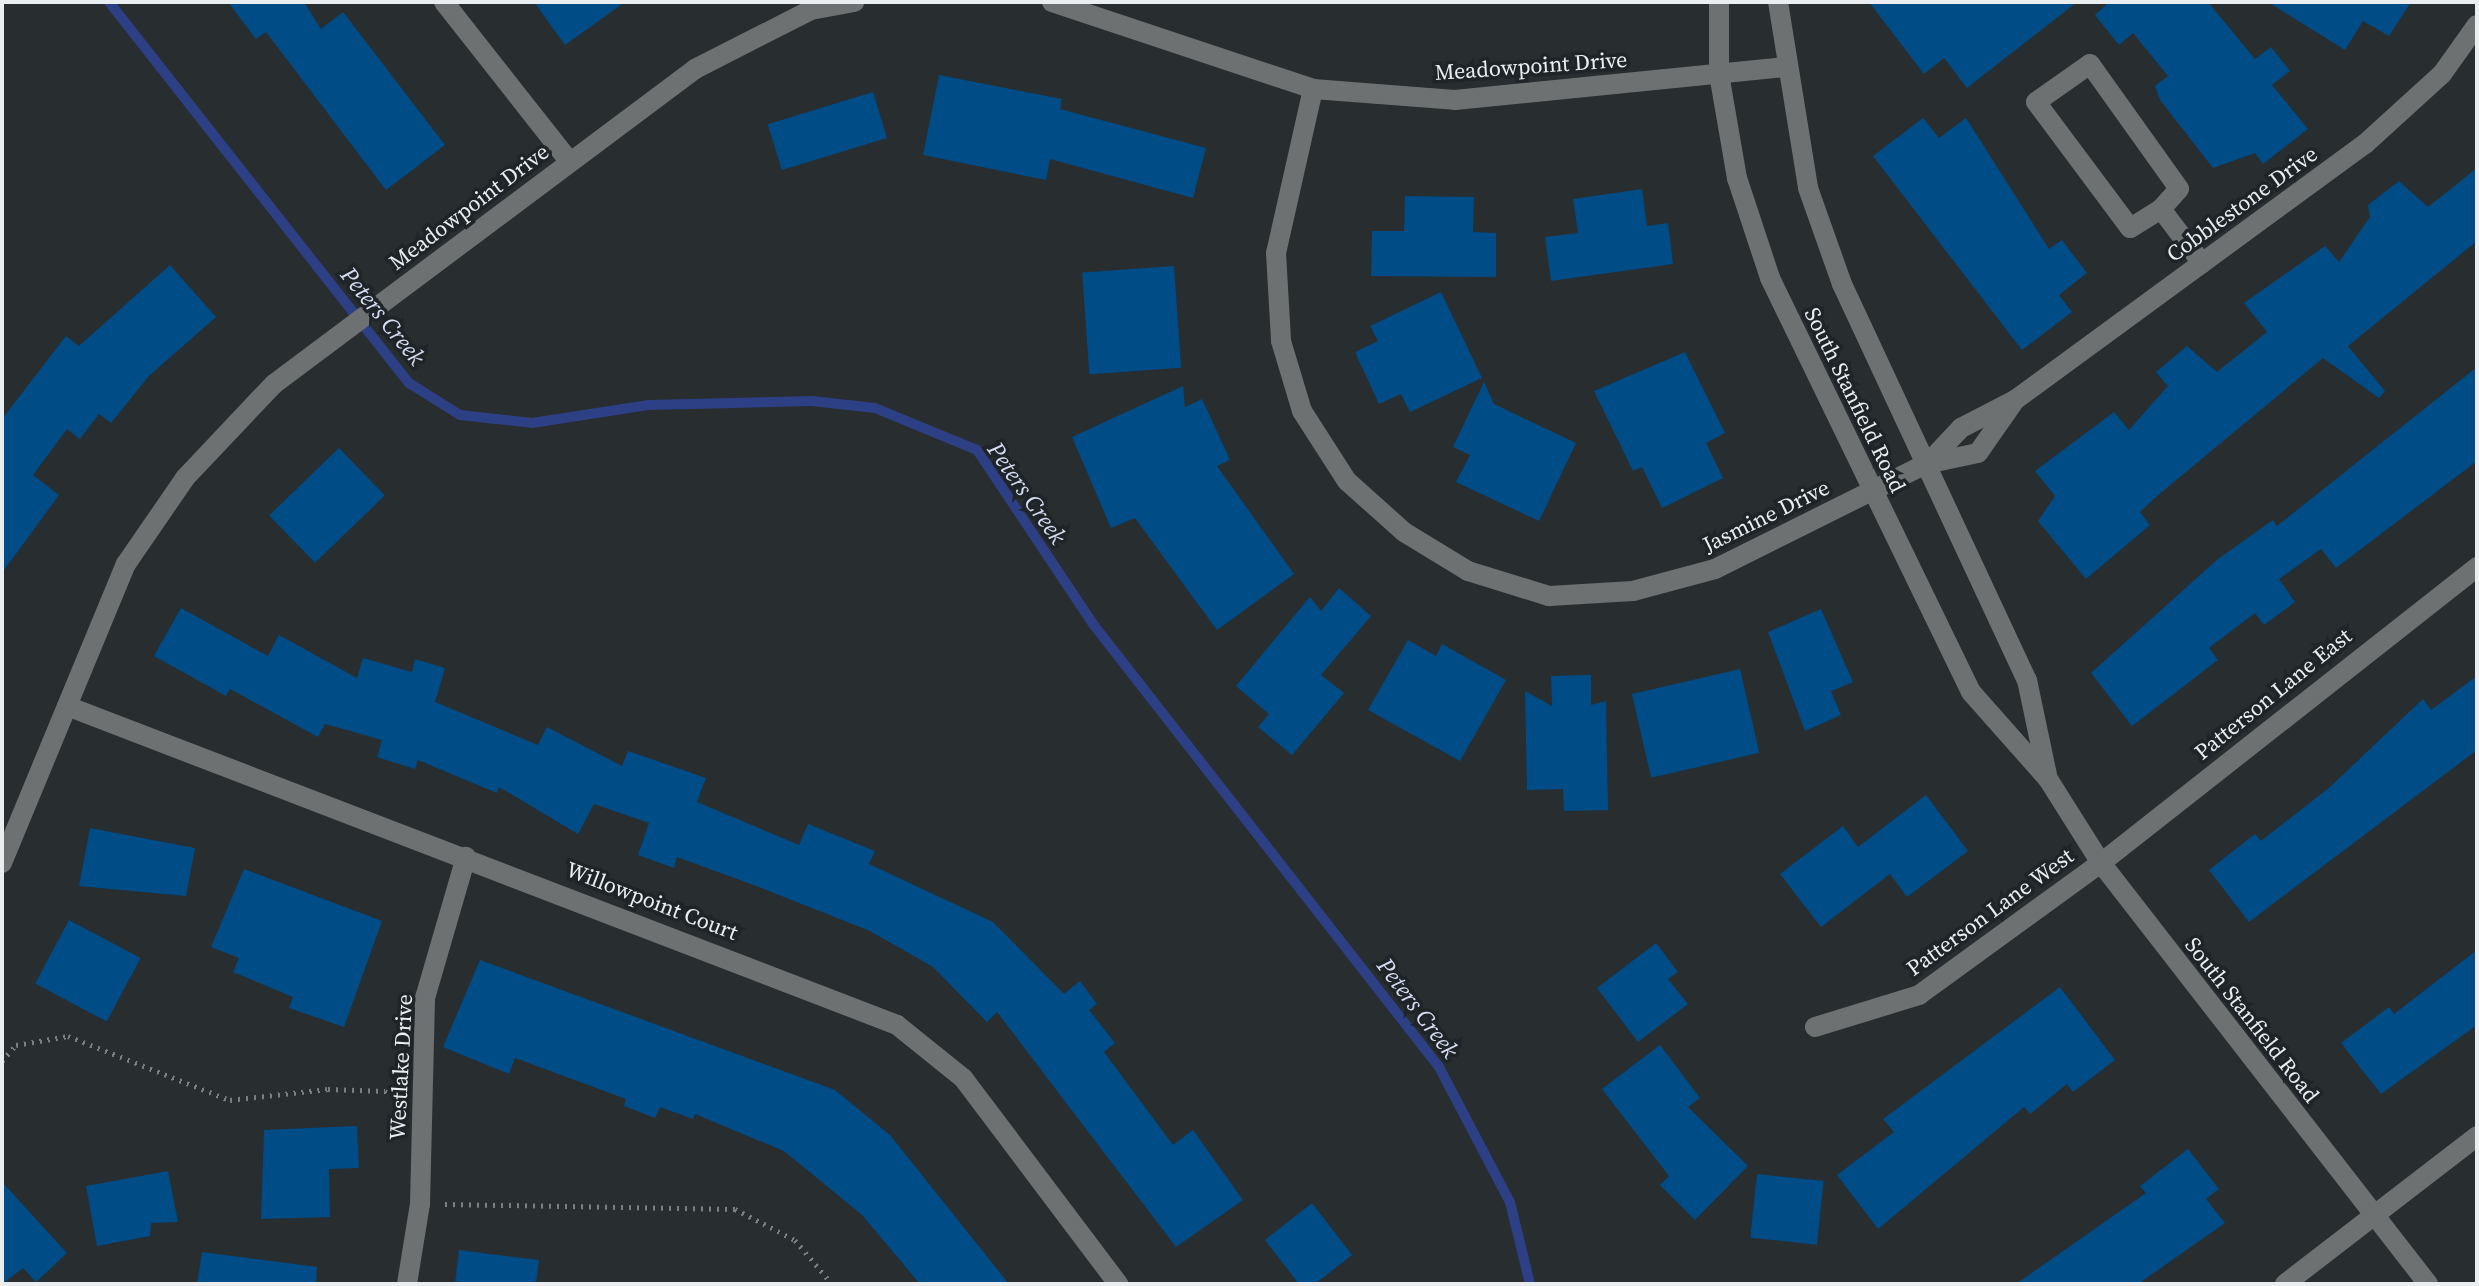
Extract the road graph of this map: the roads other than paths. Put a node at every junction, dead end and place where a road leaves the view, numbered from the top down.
1 (444, 2) edge
2 (854, 2) edge
3 (1052, 2) edge
4 (1719, 2) edge
5 (1778, 2) edge
6 (2477, 25) edge
7 (1786, 67) junction
8 (1719, 74) junction
9 (1313, 89) junction
10 (569, 161) junction
11 (2161, 209) junction
12 (2202, 263) junction
13 (2015, 400) junction
14 (1926, 464) junction
15 (1872, 491) junction
16 (2477, 567) edge
17 (67, 706) junction
18 (2048, 779) junction
19 (466, 857) junction
20 (2, 863) edge
21 (2101, 863) junction
22 (1815, 1027) dead end
23 (2477, 1136) edge
24 (2375, 1218) junction
25 (407, 1284) edge
26 (1118, 1284) edge
27 (2285, 1284) edge
28 (2428, 1284) edge

1 - 10 street
2 - 10 street, Meadowpoint Drive
3 - 9 street, Meadowpoint Drive
4 - 8 street, South Stanfield Road
5 - 7 street, South Stanfield Road
6 - 12 street, Cobblestone Drive
7 - 8 street, Meadowpoint Drive
7 - 14 street, South Stanfield Road
8 - 9 street, Meadowpoint Drive
8 - 15 street, South Stanfield Road
9 - 15 street, Jasmine Drive
10 - 17 street, Meadowpoint Drive
11 - 11 street
11 - 12 street
12 - 13 street, Cobblestone Drive
13 - 14 street, Cobblestone Drive
13 - 14 street, Cobblestone Drive
14 - 15 street, Jasmine Drive
14 - 18 street, South Stanfield Road
15 - 18 street, South Stanfield Road
16 - 21 street, Patterson Lane East
17 - 19 street, Willowpoint Court
17 - 20 street, Meadowpoint Drive
18 - 21 street, South Stanfield Road
19 - 25 street, Westlake Drive
19 - 26 street, Willowpoint Court
21 - 22 street, Patterson Lane West
21 - 24 street, South Stanfield Road
23 - 24 street
24 - 27 street
24 - 28 street, South Stanfield Road

